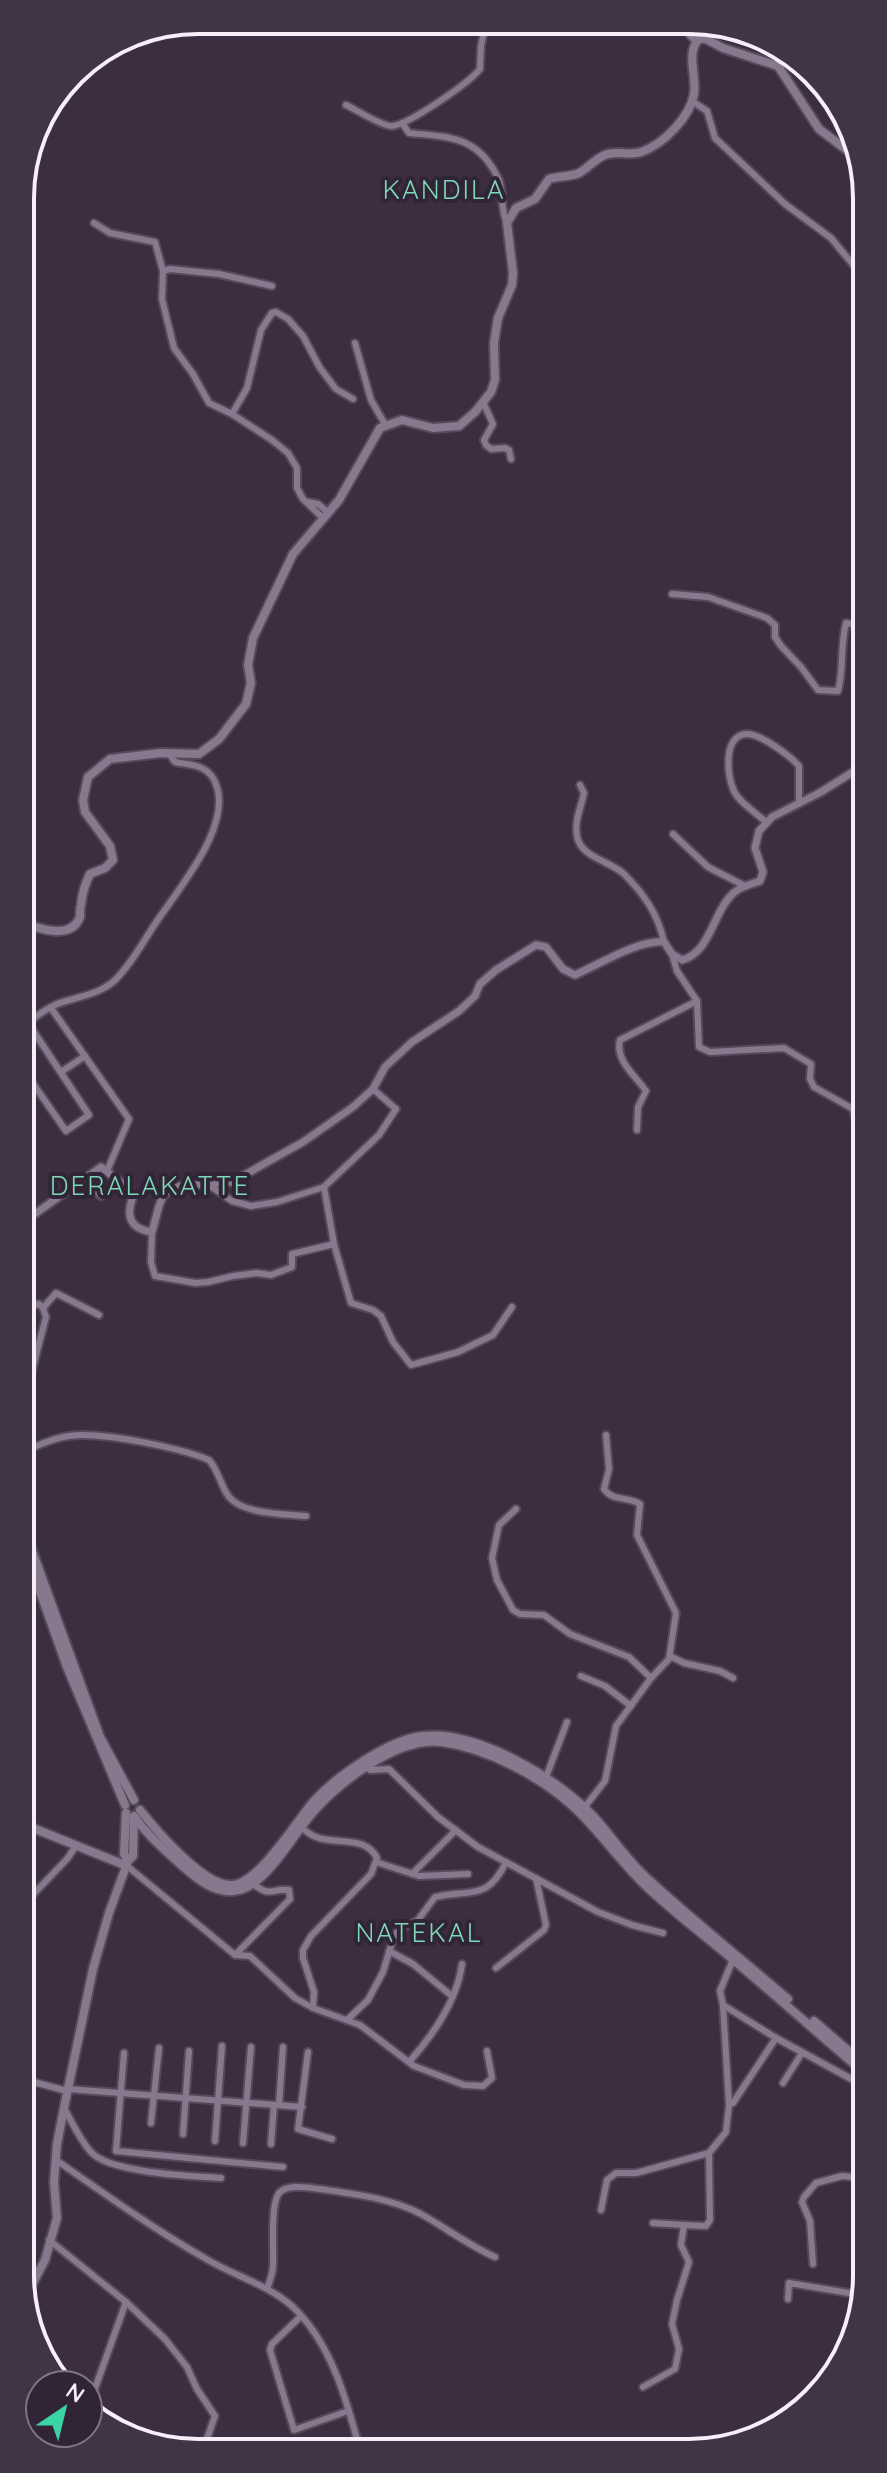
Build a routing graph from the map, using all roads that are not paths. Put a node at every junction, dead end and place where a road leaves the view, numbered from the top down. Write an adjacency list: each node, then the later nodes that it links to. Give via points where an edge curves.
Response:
1 (484, 34): 7 (street, via 480,69 470,81)
2 (689, 34): 4 (street)
3 (698, 34): 4 (street)
4 (693, 39): 5 (main road); 8 (main road, via 704,38 778,66 819,129)
5 (692, 101): 10 (main road, via 658,143 641,152 614,152 578,173 549,179); 11 (street, via 707,111 715,138 785,204 831,238)
6 (346, 105): 7 (street, via 385,125)
7 (402, 123): 10 (street, via 409,133 451,136 472,147 500,182)
8 (845, 149)
9 (94, 223): 12 (street, via 110,233 155,242)
10 (507, 223): 16 (main road, via 512,285 498,318 495,380)
11 (853, 265)
12 (163, 271): 13 (street, via 219,274); 17 (street, via 162,299 174,348 209,403)
13 (272, 286)
14 (355, 343): 18 (street, via 371,400)
15 (353, 399): 17 (street, via 336,389 303,336 276,312 261,330 247,388)
16 (483, 402): 18 (main road, via 459,426 433,428 402,420); 19 (street, via 493,424 486,445 509,450)
17 (232, 414): 20 (street, via 288,453 297,468 297,488 306,502)
18 (386, 426): 20 (main road, via 374,437)
19 (511, 459)
20 (327, 516): 23 (main road, via 293,554 253,638 246,704 219,739 199,754)
21 (672, 594): 22 (street, via 708,597 767,618 775,625 781,646 823,692 838,691 843,634 846,623)
22 (853, 625)
23 (169, 754): 30 (main road, via 110,759 88,777 85,812 110,846 113,860 90,874 75,924 46,931); 34 (street, via 175,762 201,766 213,778 219,800 210,837 122,972 103,989)
24 (853, 772): 26 (street)
25 (580, 785): 31 (street, via 581,846 623,873 655,912)
26 (799, 804): 27 (street); 27 (street, via 799,766 794,760 751,734 738,738 727,763 735,794)
27 (767, 823): 29 (street, via 755,848 763,872 760,881)
28 (673, 834): 29 (street, via 708,867)
29 (745, 886): 32 (street, via 733,893 698,951 682,960)
30 (34, 927)
31 (664, 942): 32 (street); 40 (street, via 648,943 575,975 563,969 546,947 536,945 496,970 459,1011 412,1042 385,1067)
32 (672, 954): 33 (street)
33 (697, 1001): 41 (street, via 699,1047 710,1052 784,1048 811,1064 814,1087); 42 (street, via 618,1044 646,1091 638,1107)
34 (51, 1008): 35 (street); 37 (street)
35 (34, 1020)
36 (34, 1038): 38 (street)
37 (85, 1056): 38 (street); 43 (street, via 129,1119)
38 (61, 1072): 39 (street, via 89,1115 66,1131)
39 (34, 1085)
40 (373, 1089): 45 (street, via 303,1142 232,1182); 46 (street, via 396,1109 379,1135)
41 (853, 1109)
42 (637, 1130)
43 (107, 1171): 44 (street, via 101,1167); 49 (street, via 133,1197 128,1208 133,1225)
44 (82, 1178): 47 (street); 48 (street)
45 (209, 1185): 46 (street, via 232,1201 251,1206); 49 (street, via 169,1190)
46 (324, 1187): 50 (street)
47 (101, 1196)
48 (34, 1215)
49 (152, 1232): 50 (street, via 155,1276 196,1283 271,1275 292,1267 292,1254)
50 (334, 1244): 52 (street, via 351,1303 381,1316 411,1365 493,1335)
51 (34, 1305): 53 (street)
52 (512, 1307)
53 (43, 1308): 54 (street, via 56,1293); 55 (street, via 46,1317)
54 (99, 1315)
55 (34, 1367)
56 (606, 1435): 63 (street, via 609,1469 604,1489 640,1504 637,1535 676,1613)
57 (34, 1447): 59 (street, via 71,1435 162,1446 209,1460 236,1504)
58 (516, 1509): 65 (street, via 499,1525 492,1558 513,1610 544,1615 570,1634 629,1657)
59 (306, 1516)
60 (34, 1561): 62 (main road)
61 (34, 1569): 62 (main road)
62 (44, 1593): 71 (main road)
63 (669, 1659): 65 (street); 66 (street, via 671,1655)
64 (581, 1676): 67 (street)
65 (651, 1678): 67 (street)
66 (733, 1678)
67 (631, 1706): 72 (street, via 616,1726 605,1781)
68 (567, 1722): 70 (street)
69 (365, 1765): 70 (main road, via 400,1742 436,1735 496,1752); 72 (main road, via 419,1743 456,1745 522,1771); 73 (main road); 75 (street, via 389,1769)
70 (546, 1777): 72 (main road)
71 (132, 1809): 73 (main road, via 198,1869 231,1885 256,1872); 76 (main road); 77 (main road); 81 (main road, via 124,1854)
72 (581, 1809): 90 (main road, via 645,1886)
73 (298, 1825): 79 (street, via 315,1837 363,1844 372,1849); 85 (main road)
74 (34, 1829): 78 (main road)
75 (456, 1830): 80 (street); 82 (street)
76 (148, 1833): 77 (main road); 85 (main road, via 214,1888 237,1891)
77 (133, 1840): 81 (main road)
78 (76, 1846): 81 (main road); 86 (street)
79 (376, 1862): 82 (street); 95 (street, via 303,1950)
80 (506, 1862): 84 (street); 88 (street, via 490,1887 435,1897 418,1920 394,1936)
81 (128, 1864): 89 (street); 113 (main road, via 93,1969)
82 (412, 1874): 83 (street)
83 (468, 1874)
84 (536, 1878): 87 (street, via 598,1912); 92 (street, via 544,1930)
85 (253, 1884): 89 (street, via 272,1893 289,1890 290,1899)
86 (34, 1894)
87 (663, 1933)
88 (389, 1951): 93 (street); 96 (street, via 368,2000)
89 (235, 1955): 95 (street, via 250,1956)
90 (734, 1957): 94 (street, via 720,1991); 107 (main road); 109 (main road)
91 (462, 1964): 93 (street)
92 (496, 1968)
93 (452, 1996): 108 (street, via 430,2038)
94 (723, 2005): 97 (street); 120 (street)
95 (313, 2008): 96 (street)
96 (347, 2020): 108 (street)
97 (776, 2038): 106 (street); 120 (street)
98 (222, 2046): 117 (street)
99 (251, 2047): 118 (street)
100 (283, 2047): 119 (street)
101 (159, 2048): 115 (street)
102 (189, 2051): 116 (street)
103 (487, 2051): 108 (street, via 492,2078 483,2086 464,2085)
104 (308, 2052): 121 (street)
105 (124, 2053): 114 (street)
106 (802, 2053): 110 (street); 112 (street)
107 (853, 2055)
108 (409, 2062)
109 (853, 2062)
110 (853, 2080)
111 (34, 2082): 113 (street)
112 (783, 2083)
113 (68, 2090): 114 (street); 122 (main road)
114 (120, 2093): 115 (street); 131 (street, via 115,2148 120,2153)
115 (154, 2095): 116 (street); 123 (street)
116 (186, 2098): 117 (street); 124 (street)
117 (217, 2100): 118 (street); 126 (street)
118 (247, 2103): 119 (street); 127 (street)
119 (277, 2105): 121 (street); 128 (street)
120 (729, 2105): 129 (street, via 726,2132)
121 (302, 2107): 125 (street, via 300,2131)
122 (64, 2108): 130 (main road); 133 (street, via 101,2160 153,2173)
123 (151, 2123)
124 (183, 2134)
125 (332, 2139)
126 (215, 2141)
127 (243, 2143)
128 (271, 2144)
129 (709, 2153): 134 (street, via 636,2173 616,2173 607,2180); 136 (street, via 710,2220 706,2226)
130 (56, 2160): 137 (main road, via 57,2218); 141 (street, via 155,2229)
131 (283, 2167)
132 (853, 2177): 139 (street, via 816,2183 804,2197)
133 (221, 2178)
134 (601, 2210)
135 (653, 2223): 136 (street)
136 (684, 2225): 147 (street, via 681,2245 689,2262 672,2324 679,2349 675,2369)
137 (49, 2240): 140 (main road); 144 (street)
138 (495, 2257): 141 (street, via 395,2203 304,2187 284,2189 276,2202 274,2269)
139 (813, 2264)
140 (34, 2281)
141 (267, 2289): 145 (street)
142 (852, 2293): 143 (street, via 789,2283)
143 (788, 2299)
144 (126, 2302): 146 (street); 149 (street, via 165,2339 214,2412)
145 (301, 2316): 148 (street, via 336,2371); 148 (street, via 270,2350 294,2430)
146 (102, 2369)
147 (643, 2387)
148 (348, 2411): 150 (street)
149 (207, 2439)
150 (357, 2439)

